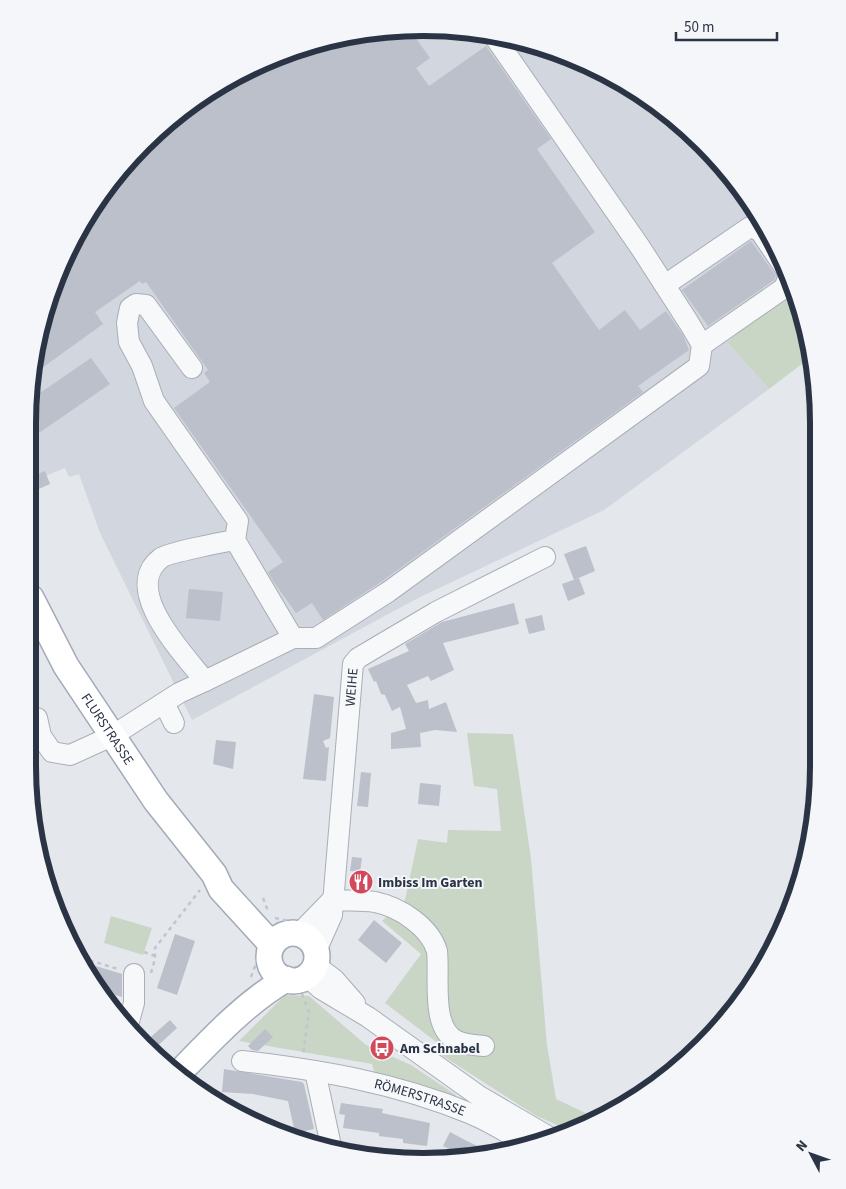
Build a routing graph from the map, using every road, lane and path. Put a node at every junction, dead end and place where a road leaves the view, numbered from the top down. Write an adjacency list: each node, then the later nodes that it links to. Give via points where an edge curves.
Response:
1 (500, 44): 3 (street)
2 (758, 230): 3 (street, via 750,227)
3 (665, 285): 5 (street)
4 (784, 287): 5 (street)
5 (702, 346): 10 (street, via 699,366 396,586 316,638)
6 (192, 368): 7 (street, via 146,305 136,304 130,308 126,323 129,342 142,366 154,401 238,521)
7 (235, 540): 10 (street); 11 (street, via 161,557 148,572 147,590 158,620)
8 (545, 557): 18 (street, WEIHE, via 436,612 358,658 352,672 336,802)
9 (36, 609): 15 (main road, FLURSTRASSE, via 66,666)
10 (293, 638): 11 (street)
11 (205, 681): 12 (street)
12 (164, 703): 14 (street); 15 (street)
13 (37, 718): 15 (street, via 41,736 52,756 84,754)
14 (174, 724)
15 (112, 736): 16 (main road, FLURSTRASSE)
16 (214, 874): 21 (path, via 176,918 155,948); 23 (main road, via 236,886 267,919)
17 (263, 898): 19 (path)
18 (332, 900): 23 (street, WEIHE, via 332,915); 26 (street, via 376,902 396,909 426,932 438,951 441,1023 457,1041)
19 (271, 914)
20 (144, 952): 21 (path)
21 (155, 956): 24 (path, via 150,974 136,970)
22 (89, 960): 24 (path)
23 (295, 960): 28 (main road); 29 (path, via 310,1012); 30 (street, via 321,989 368,1017 479,1096)
24 (134, 974): 25 (street, via 134,1004)
25 (130, 1018)
26 (484, 1046)
27 (242, 1060): 29 (street, RÖMERSTRASSE)
28 (183, 1069)
29 (308, 1069): 31 (street, RÖMERSTRASSE, via 413,1092 472,1114); 32 (street)
30 (543, 1133)
31 (520, 1140)
32 (330, 1141)

